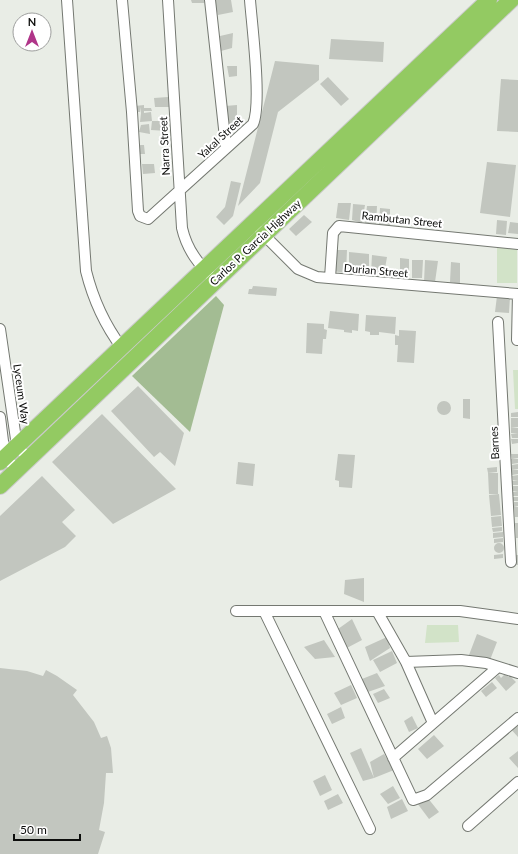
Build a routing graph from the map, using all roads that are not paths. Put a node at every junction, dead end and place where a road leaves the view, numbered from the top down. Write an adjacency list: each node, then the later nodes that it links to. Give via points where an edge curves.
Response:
1 (68, 0): 19 (street, via 86,270 99,312)
2 (122, 0): 9 (street, Yakal Street, via 140,216 148,219)
3 (168, 0): 9 (street, Narra Street)
4 (210, 0): 8 (street)
5 (250, 0): 8 (street, Yakal Street, via 256,117 253,124)
6 (489, 0): 10 (highway, Carlos P. Garcia Highway)
7 (511, 0): 10 (highway, Carlos P. Garcia Highway)
8 (226, 147): 9 (street, Yakal Street)
9 (179, 192): 12 (street, Narra Street, via 184,238 194,257)
10 (258, 229): 12 (highway, Carlos P. Garcia Highway); 13 (street, Durian Street, via 298,269 307,274)
11 (518, 244): 13 (street, Rambutan Street, via 339,226 333,233)
12 (210, 275): 19 (highway, Carlos P. Garcia Highway); 20 (highway, Carlos P. Garcia Highway)
13 (330, 278): 14 (street, Durian Street)
14 (518, 294): 18 (street)
15 (498, 322): 17 (street, Barnes)
16 (0, 329): 21 (street, Lyceum Way)
17 (500, 338): 18 (street); 28 (street, Barnes)
18 (518, 340)
19 (122, 348): 20 (highway, Carlos P. Garcia Highway)
20 (96, 383): 23 (highway, Carlos P. Garcia Highway); 24 (highway, Carlos P. Garcia Highway)
21 (5, 399): 23 (street, Lyceum Way)
22 (0, 417): 25 (street)
23 (17, 446): 24 (street); 25 (highway, Carlos P. Garcia Highway)
24 (28, 458): 26 (highway, Carlos P. Garcia Highway)
25 (3, 459): 26 (street)
26 (17, 470): 27 (highway, Carlos P. Garcia Highway)
27 (0, 486)
28 (515, 545): 29 (street, Barnes)
29 (511, 562)
30 (236, 610): 31 (street)
31 (264, 611): 32 (street); 43 (street)
32 (324, 611): 33 (street); 40 (street)
33 (378, 611): 34 (street, via 460,610); 35 (street)
34 (518, 619)
35 (406, 662): 36 (street, via 449,659); 39 (street)
36 (498, 667): 37 (street); 39 (street)
37 (518, 673)
38 (518, 718): 40 (street, via 418,800 411,799)
39 (433, 723): 40 (street)
40 (392, 758)
41 (518, 782): 42 (street)
42 (468, 826)
43 (370, 829)

